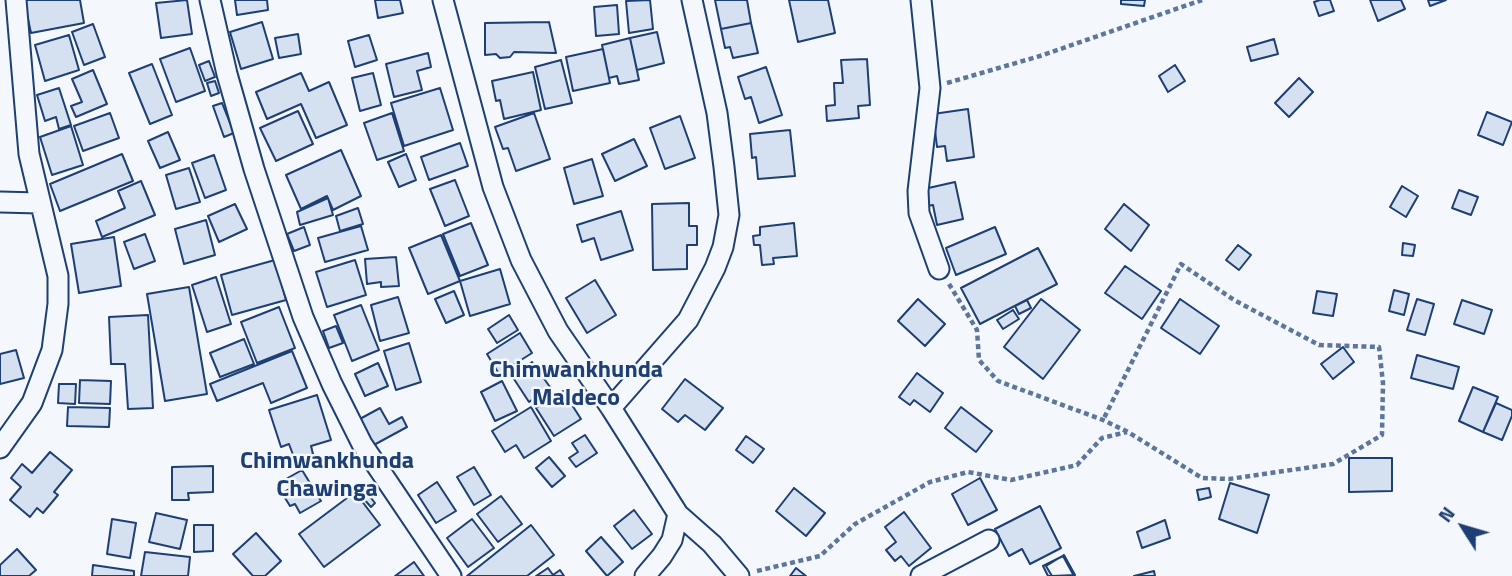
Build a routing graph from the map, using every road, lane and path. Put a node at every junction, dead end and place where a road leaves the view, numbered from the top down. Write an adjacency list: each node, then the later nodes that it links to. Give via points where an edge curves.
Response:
1 (16, 0): 9 (street, via 25,118)
2 (211, 0): 17 (street, via 254,169 303,317 362,444)
3 (443, 0): 11 (street, via 493,187 521,260 558,331)
4 (692, 0): 11 (street, via 724,167 729,215 723,247 688,320)
5 (921, 0): 7 (street)
6 (1202, 0): 7 (path)
7 (930, 88): 10 (street, via 919,213)
8 (0, 202): 9 (street)
9 (39, 203): 14 (street, via 58,276 52,350 32,403)
10 (939, 268): 12 (path, via 977,330 979,360 998,381)
11 (611, 408): 15 (street)
12 (1103, 420): 13 (path); 13 (path, via 1181,264 1234,300 1319,345 1379,347 1382,435 1333,464 1229,479 1202,478)
13 (1128, 432): 19 (path, via 1102,438 1077,465 1011,480 968,472 930,482 855,524 820,556)
14 (0, 448)
15 (678, 514): 18 (street, via 672,540); 19 (street)
16 (989, 540): 20 (street)
17 (451, 576)
18 (645, 576)
19 (739, 576)
20 (921, 576)

